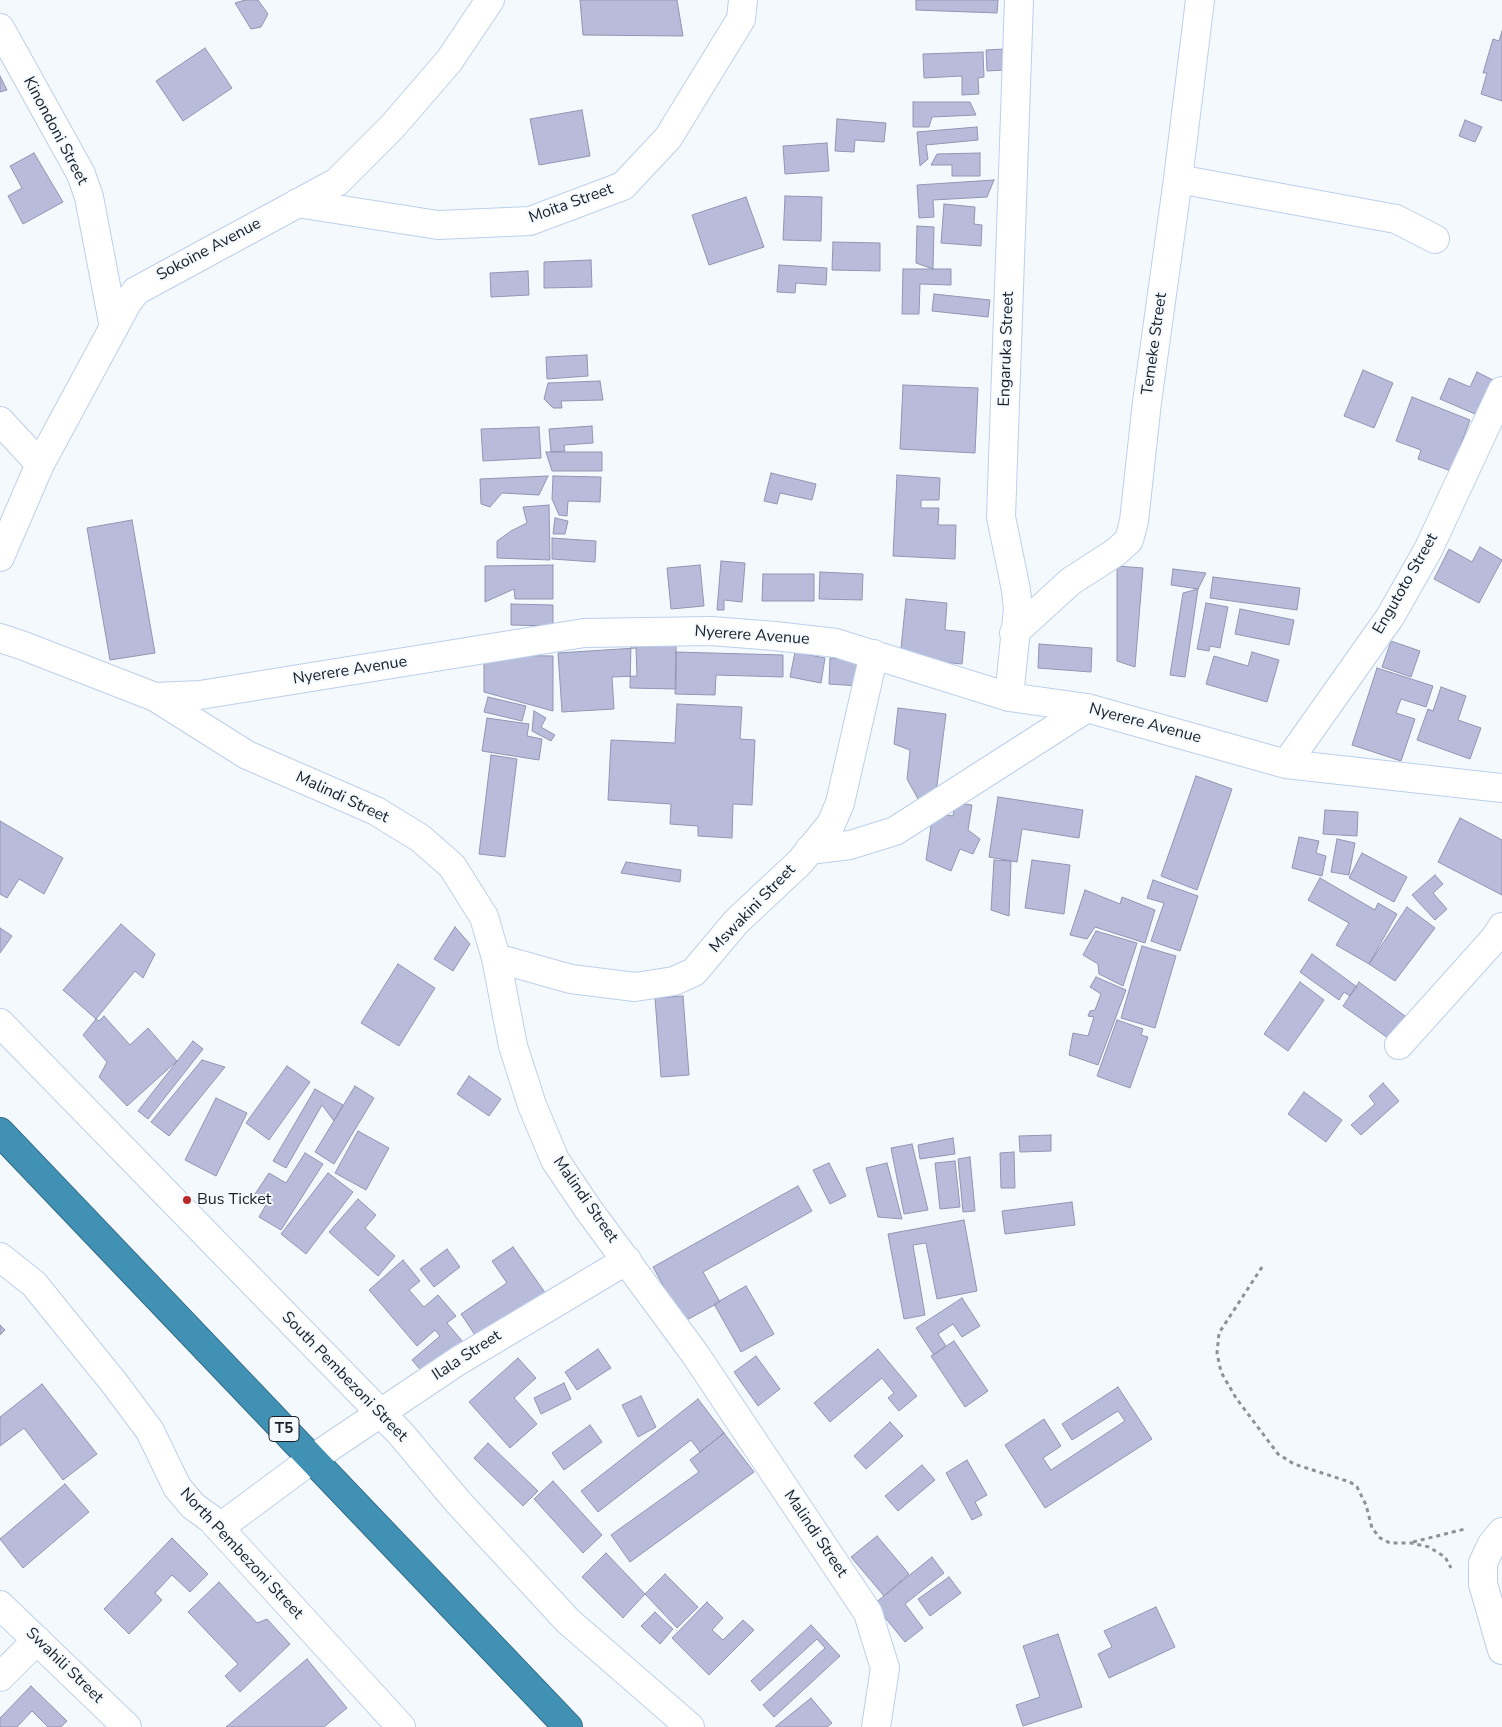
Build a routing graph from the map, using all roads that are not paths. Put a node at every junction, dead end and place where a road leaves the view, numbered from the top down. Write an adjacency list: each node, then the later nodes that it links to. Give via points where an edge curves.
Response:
1 (490, 0): 7 (street, Sokoine Avenue, via 449,61 392,127 338,182)
2 (743, 0): 7 (street, Moita Street, via 741,19 668,138 623,186 530,221 438,225)
3 (1019, 0): 14 (street, Engaruka Street, via 1001,517 1016,590 1018,610)
4 (1200, 0): 6 (street, Temeke Street)
5 (0, 28): 9 (street, Kinondoni Street, via 81,174 89,197)
6 (1178, 179): 8 (street, via 1396,220); 14 (street, Temeke Street, via 1129,540 1071,581)
7 (297, 204): 9 (street, Sokoine Avenue, via 136,291)
8 (1435, 239)
9 (114, 328): 12 (street, Sokoine Avenue)
10 (1502, 391): 20 (street, Engutoto Street, via 1428,550 1390,617)
11 (0, 421): 12 (street)
12 (40, 464): 13 (street, Sokoine Avenue)
13 (0, 557)
14 (1014, 633): 17 (street, Engaruka Street)
15 (0, 638): 18 (street, Nyerere Avenue)
16 (874, 654): 17 (street, Nyerere Avenue); 18 (street, Nyerere Avenue, via 836,643 775,636 711,632 584,633 200,695); 22 (street, Mswakini Street, via 840,803 830,824)
17 (1009, 697): 19 (street, Nyerere Avenue)
18 (155, 698): 24 (street, Malindi Street, via 247,755 376,811 420,838 457,873 484,917)
19 (1087, 708): 20 (street, Nyerere Avenue); 22 (street, via 895,831 850,845)
20 (1286, 764): 21 (street, Nyerere Avenue)
21 (1502, 788)
22 (809, 850): 24 (street, Mswakini Street, via 736,922 694,972 674,981 635,987 602,984 526,968)
23 (1502, 927): 26 (street)
24 (496, 958): 29 (street, Malindi Street, via 513,1046 532,1105 555,1160)
25 (0, 1023): 30 (street, South Pembezoni Street)
26 (1399, 1046)
27 (0, 1132): 31 (highway, T5)
28 (0, 1257): 32 (street, North Pembezoni Street, via 34,1284 150,1431 177,1487)
29 (627, 1260): 30 (street, Ilala Street, via 506,1331); 42 (street, Malindi Street, via 695,1354 868,1612 885,1668)
30 (380, 1414): 31 (street, Ilala Street); 41 (street, South Pembezoni Street, via 568,1621)
31 (312, 1459): 32 (street, Ilala Street); 40 (highway, T5)
32 (219, 1528): 39 (street, North Pembezoni Street)
33 (1502, 1532): 36 (street, via 1483,1563 1483,1577)
34 (0, 1605): 35 (street, Swahili Street)
35 (38, 1640): 37 (street); 38 (street, Swahili Street)
36 (1502, 1650)
37 (0, 1677)
38 (127, 1727)
39 (401, 1727)
40 (568, 1727)
41 (690, 1727)
42 (876, 1727)

